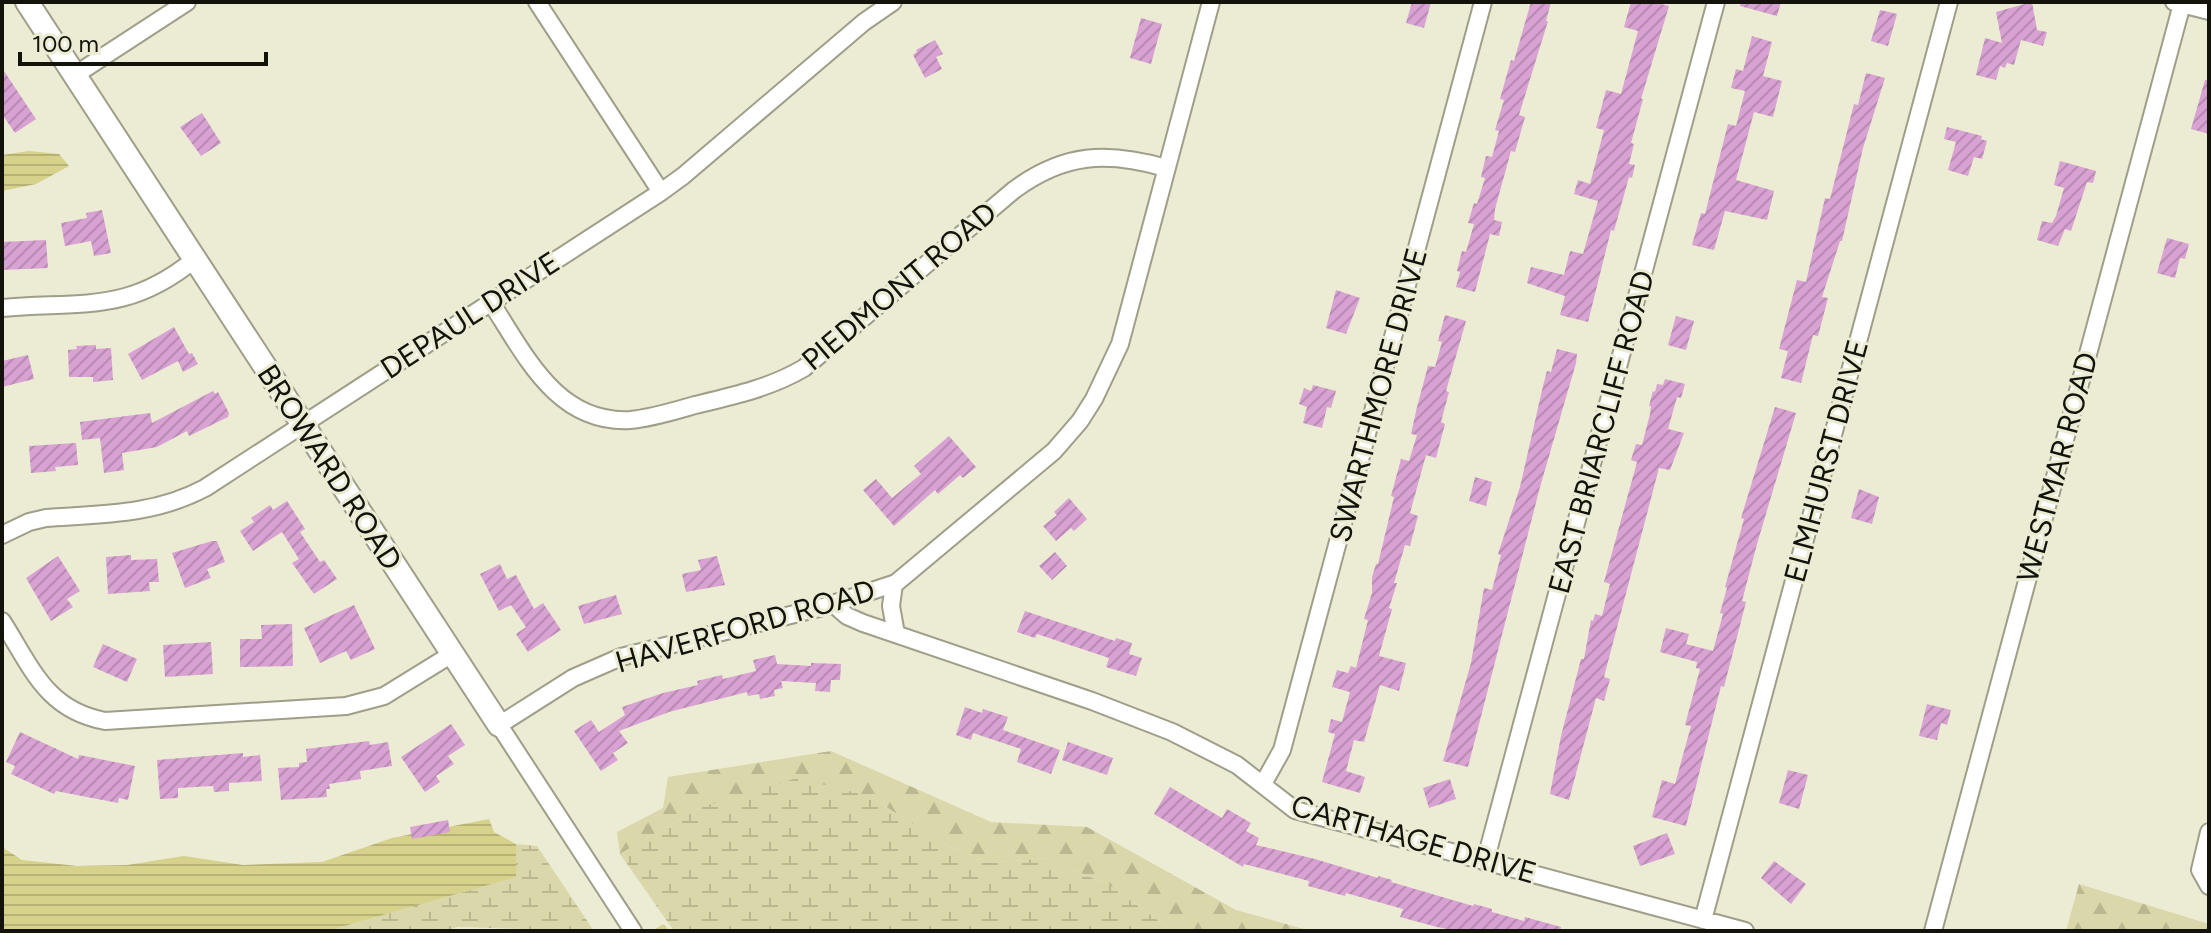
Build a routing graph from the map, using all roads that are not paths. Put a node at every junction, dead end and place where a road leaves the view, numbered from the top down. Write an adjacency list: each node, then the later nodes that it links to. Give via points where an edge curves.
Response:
1 (27, 2): 11 (main road, BROWARD ROAD)
2 (187, 2): 11 (street)
3 (538, 2): 13 (street)
4 (893, 2): 13 (street, DEPAUL DRIVE)
5 (1211, 2): 12 (street, HAVERFORD ROAD)
6 (1483, 2): 25 (street, SWARTHMORE DRIVE, via 1282,750)
7 (1716, 2): 27 (street, EAST BRIARCLIFF ROAD)
8 (1949, 2): 29 (street, ELMHURST DRIVE)
9 (2178, 3): 10 (street); 32 (street, WESTMAR ROAD)
10 (2209, 11)
11 (75, 75): 14 (main road, BROWARD ROAD)
12 (1166, 168): 15 (street, PIEDMONT ROAD, via 1099,156 1036,174 804,368 760,389 642,418 598,418 567,404 542,380); 19 (street, HAVERFORD ROAD, via 1120,344 1080,421 1032,471)
13 (661, 192): 15 (street, DEPAUL DRIVE)
14 (195, 259): 16 (street, via 132,297); 17 (main road, BROWARD ROAD)
15 (490, 301): 17 (street, DEPAUL DRIVE)
16 (2, 308)
17 (302, 423): 18 (street, DEPAUL DRIVE, via 182,501 136,511 46,518); 23 (main road, BROWARD ROAD)
18 (2, 535)
19 (894, 584): 20 (street, HAVERFORD ROAD); 22 (street)
20 (833, 604): 22 (street, CARTHAGE DRIVE, via 847,616); 24 (street, HAVERFORD ROAD, via 621,657 573,678)
21 (2, 621): 23 (street, via 59,704 105,721 346,706 384,696)
22 (896, 634): 25 (street, CARTHAGE DRIVE, via 1172,732)
23 (452, 654): 24 (main road, BROWARD ROAD)
24 (499, 725): 30 (street, BROWARD ROAD)
25 (1263, 784): 27 (street, CARTHAGE DRIVE, via 1295,810)
26 (2209, 832): 28 (street, via 2201,863)
27 (1485, 862): 29 (street, CARTHAGE DRIVE)
28 (2206, 882)
29 (1703, 920): 31 (street, CARTHAGE DRIVE)
30 (633, 931)
31 (1745, 931)
32 (1933, 931)

